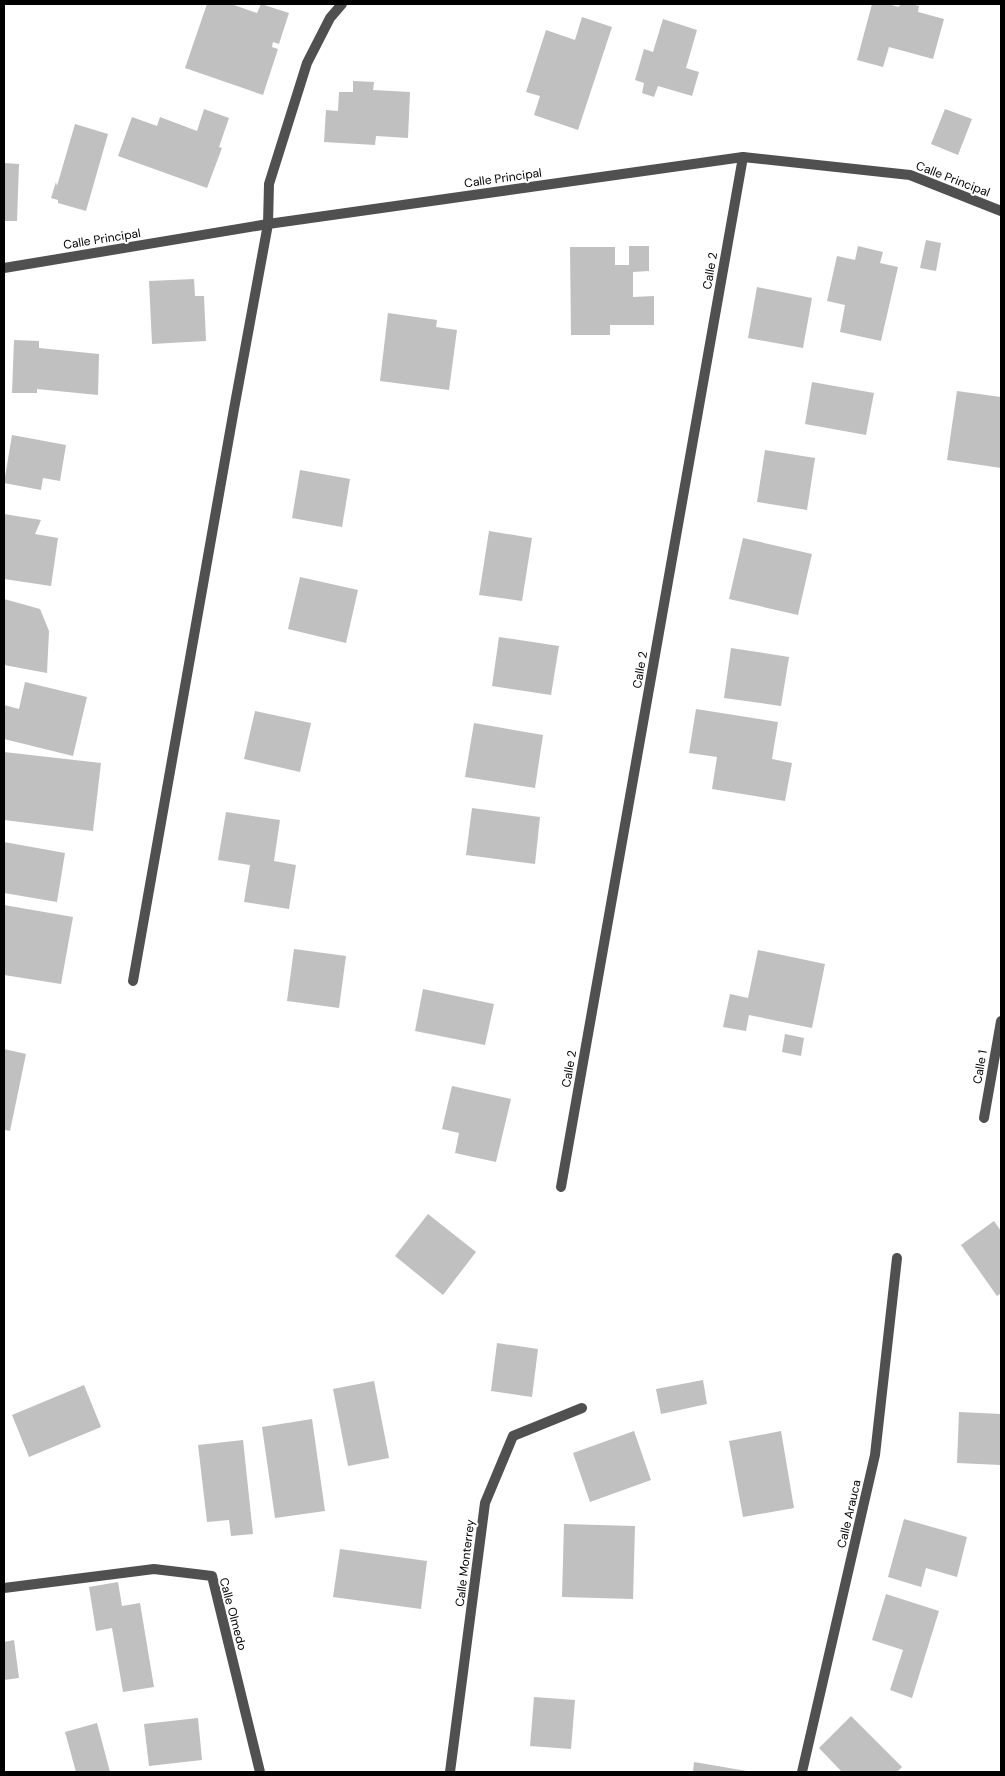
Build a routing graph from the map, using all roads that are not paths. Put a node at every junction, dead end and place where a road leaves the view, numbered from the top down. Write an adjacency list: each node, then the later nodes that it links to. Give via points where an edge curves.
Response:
1 (342, 4): 4 (street, via 330,18 307,62 269,184)
2 (743, 157): 3 (street, Calle Principal, via 910,176); 4 (street, Calle Principal); 9 (street, Calle 2)
3 (1001, 211)
4 (268, 224): 5 (street, Calle Principal); 6 (street)
5 (4, 268)
6 (133, 981)
7 (1001, 1021): 8 (street, Calle 1)
8 (984, 1118)
9 (561, 1187)
10 (897, 1258): 15 (street, Calle Arauca, via 875,1455)
11 (582, 1408): 14 (street, Calle Monterrey, via 513,1436 485,1503)
12 (4, 1588): 13 (street, Calle Olmedo, via 154,1569 212,1576)
13 (260, 1772)
14 (450, 1772)
15 (802, 1772)

